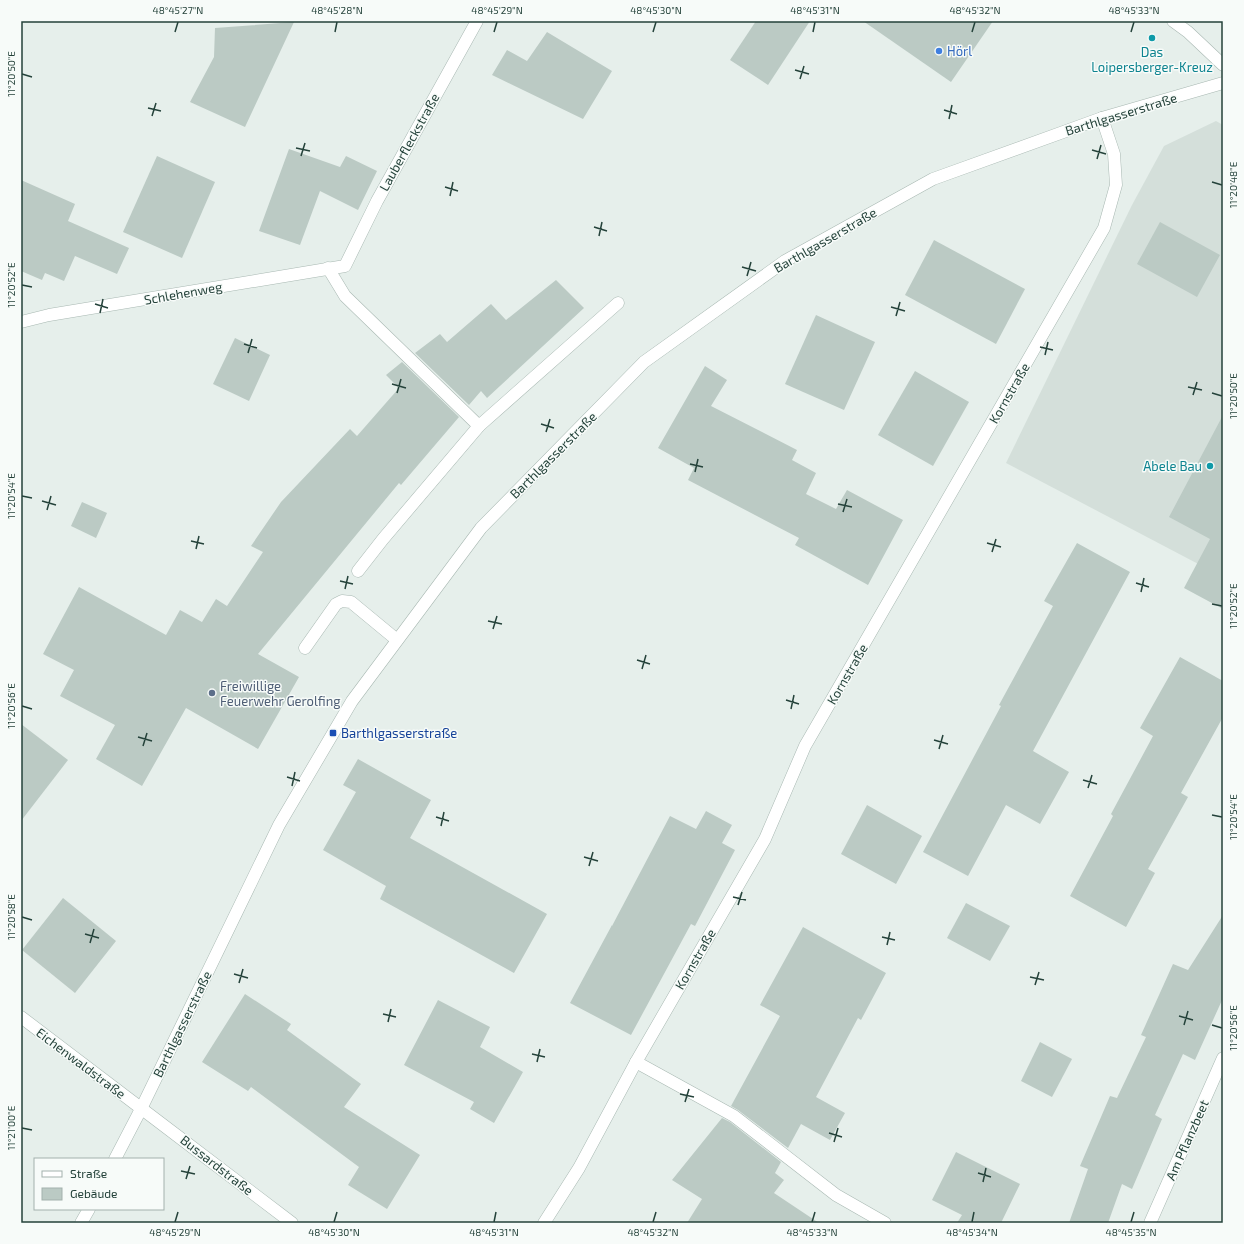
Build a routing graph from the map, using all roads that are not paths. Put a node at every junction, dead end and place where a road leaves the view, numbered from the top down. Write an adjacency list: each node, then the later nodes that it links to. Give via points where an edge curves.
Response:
1 (476, 21): 6 (street, Lauberfleckstraße, via 376,201)
2 (1174, 21): 3 (street)
3 (1223, 65)
4 (1223, 83): 5 (street, Barthlgasserstraße)
5 (1102, 118): 12 (street, Barthlgasserstraße, via 933,179 785,261 644,362 481,528); 16 (street, Kornstraße, via 1114,154 1116,185 1104,228 806,746 765,839)
6 (345, 266): 7 (street, Schlehenweg)
7 (328, 268): 9 (street, Schlehenweg, via 49,315); 10 (street, via 345,296)
8 (618, 303): 10 (street)
9 (21, 322)
10 (479, 426): 11 (street)
11 (358, 571)
12 (397, 640): 13 (street, via 350,602 342,600 336,604); 17 (street, Barthlgasserstraße, via 352,701 279,825)
13 (305, 648)
14 (21, 1017): 17 (street, Eichenwaldstraße)
15 (1223, 1058): 24 (street, Am Pflanzbeet)
16 (636, 1062): 22 (street, Kornstraße, via 579,1168); 23 (street, via 734,1116 836,1195)
17 (141, 1109): 18 (street, Barthlgasserstraße); 21 (street, Bussardstraße)
18 (116, 1158)
19 (88, 1210): 20 (street)
20 (81, 1223)
21 (292, 1223)
22 (544, 1223)
23 (885, 1223)
24 (1150, 1223)

